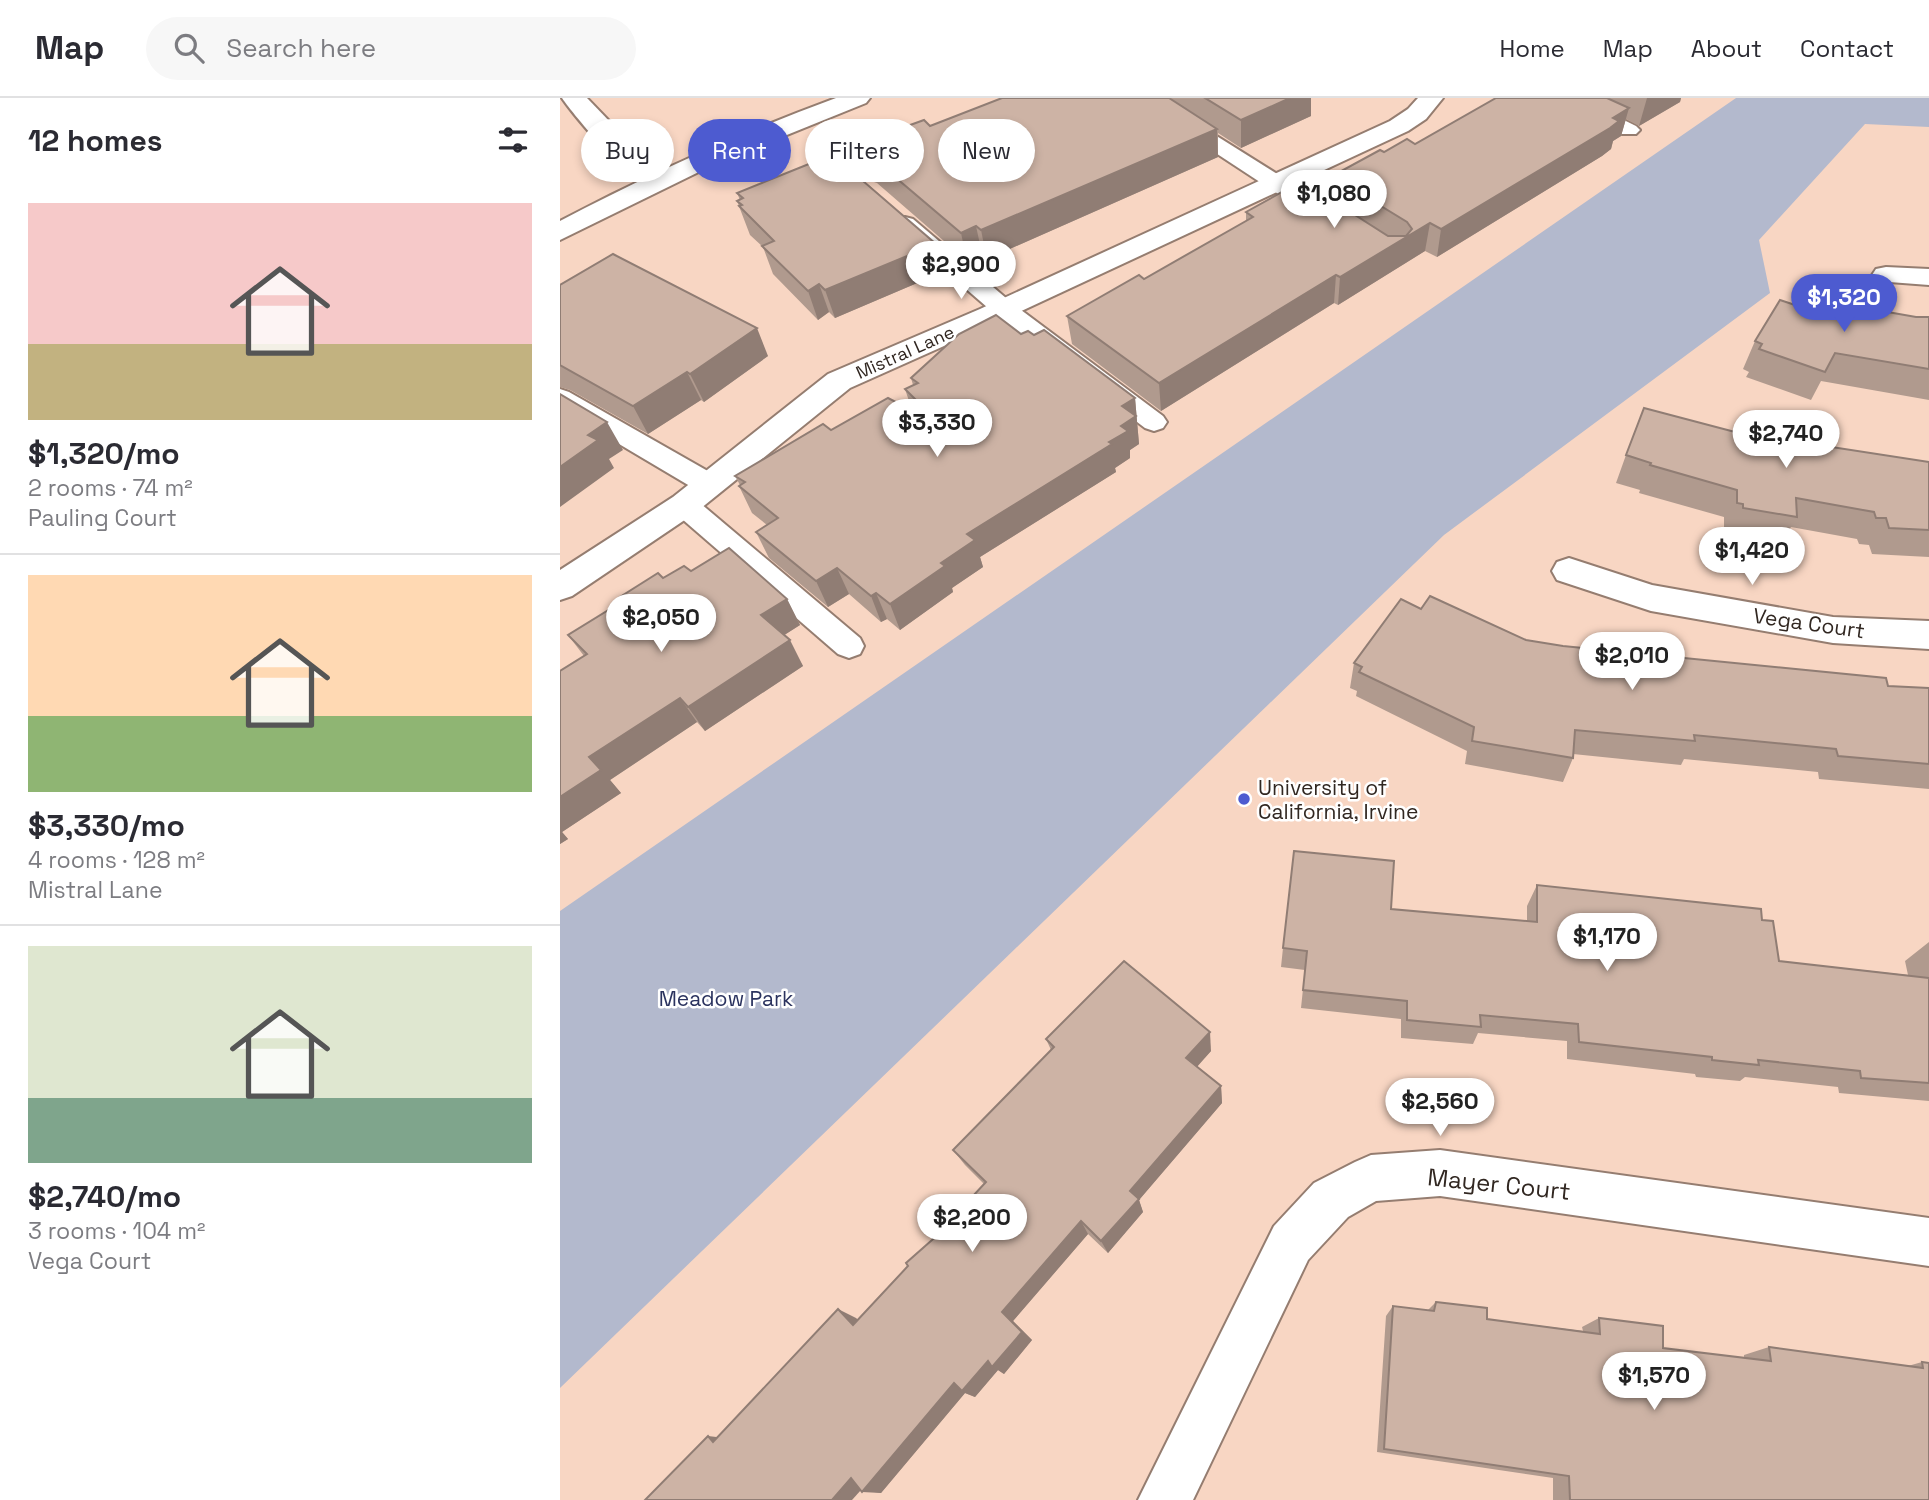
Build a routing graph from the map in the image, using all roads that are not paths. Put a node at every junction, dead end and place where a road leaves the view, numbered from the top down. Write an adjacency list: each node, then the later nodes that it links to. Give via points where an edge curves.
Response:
1 (574, 98): 6 (street)
2 (858, 98): 8 (street)
3 (1142, 98): 10 (lane)
4 (1431, 98): 10 (street, Mistral Lane, via 1399,126)
5 (1563, 98): 7 (lane)
6 (593, 119)
7 (1629, 130)
8 (674, 172)
9 (652, 182): 13 (street)
10 (1275, 183): 12 (lane); 16 (street, Mistral Lane)
11 (886, 206): 16 (lane)
12 (1327, 215)
13 (560, 232)
14 (1886, 275): 15 (street)
15 (1929, 277)
16 (1004, 309): 18 (lane); 19 (street, Mistral Lane, via 839,381)
17 (560, 398): 19 (lane)
18 (1154, 422)
19 (709, 485): 20 (street, Mistral Lane)
20 (684, 505): 22 (street, Mistral Lane); 24 (lane)
21 (1569, 571): 23 (street, Vega Court, via 1651,598 1833,630)
22 (560, 587)
23 (1929, 635)
24 (849, 646)
25 (1929, 1242): 26 (street, Mayer Court, via 1440,1172 1371,1178 1331,1200 1291,1243)
26 (1165, 1500)

